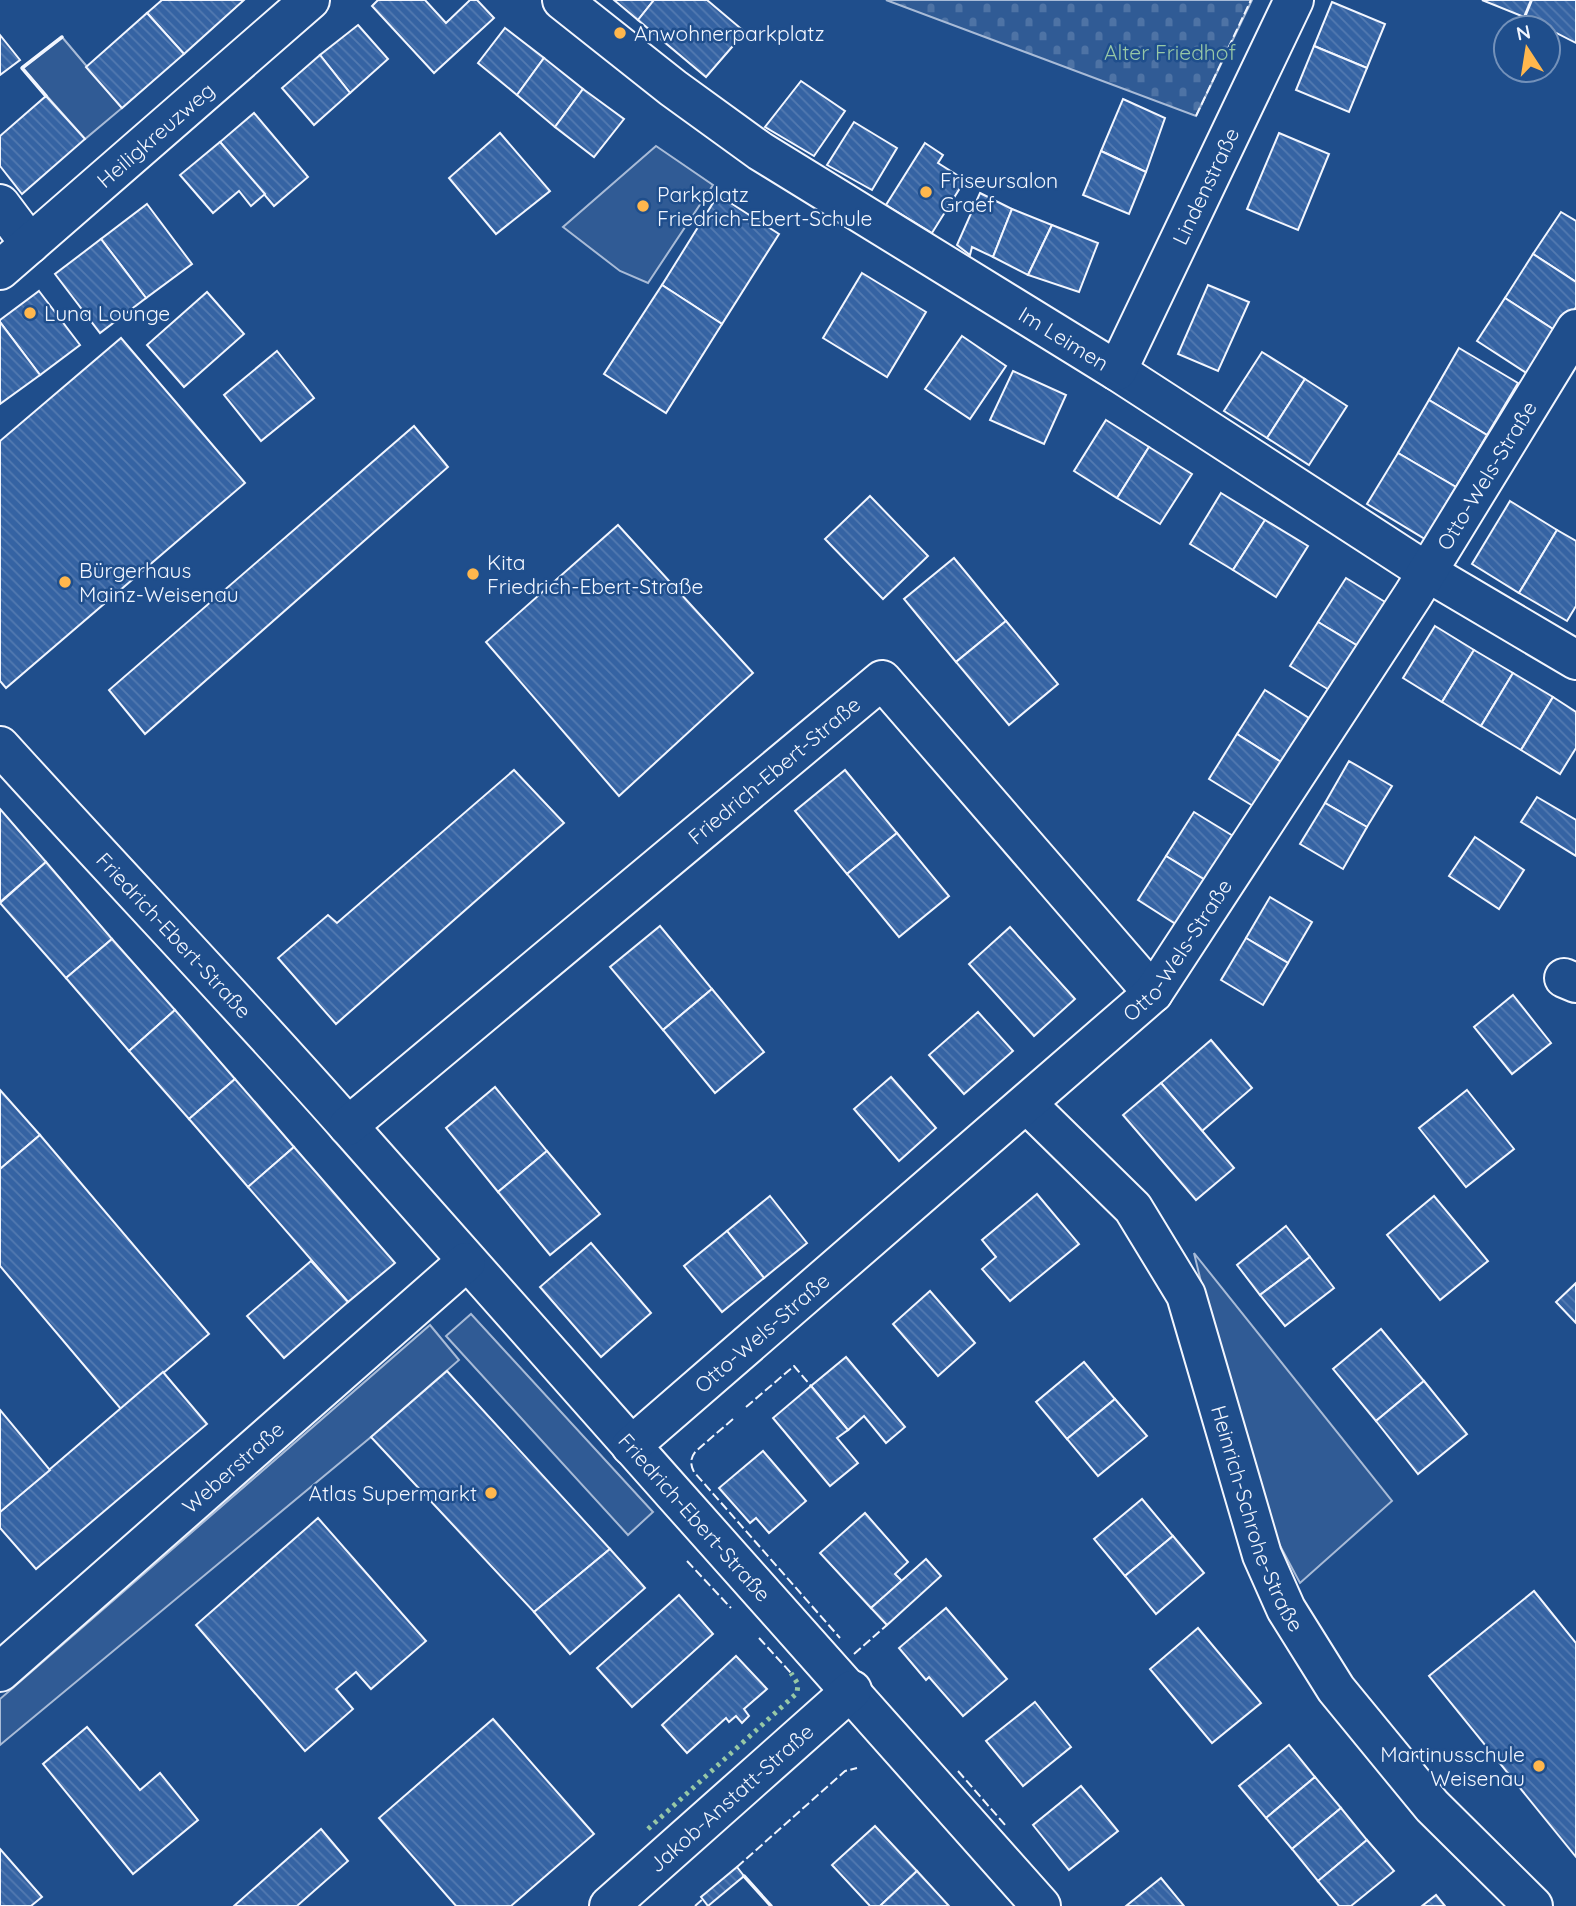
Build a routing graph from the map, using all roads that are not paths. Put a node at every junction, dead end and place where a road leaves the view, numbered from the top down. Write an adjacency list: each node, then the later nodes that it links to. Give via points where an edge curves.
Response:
1 (310, 0): 5 (street, Heiligkreuzweg)
2 (562, 0): 8 (street, Im Leimen, via 760,151)
3 (1294, 0): 8 (street, Lindenstraße)
4 (0, 204): 5 (street)
5 (30, 244): 6 (street, Heiligkreuzweg)
6 (0, 270)
7 (1576, 329): 9 (street, Otto-Wels-Straße)
8 (1117, 371): 9 (street, Im Leimen)
9 (1427, 572): 10 (street, Im Leimen); 12 (street, Otto-Wels-Straße)
10 (1576, 660)
11 (0, 746): 14 (street, Friedrich-Ebert-Straße)
12 (1153, 993): 13 (street, Otto-Wels-Straße); 14 (street, Friedrich-Ebert-Straße, via 882,680)
13 (1027, 1104): 16 (street, Otto-Wels-Straße); 21 (street, Heinrich-Schrohe-Straße, via 1133,1208 1186,1295 1262,1556 1286,1609 1336,1689 1432,1806)
14 (348, 1126): 15 (street, Friedrich-Ebert-Straße)
15 (466, 1262): 16 (street, Friedrich-Ebert-Straße); 17 (street, Weberstraße)
16 (631, 1446): 18 (street, Friedrich-Ebert-Straße)
17 (0, 1672)
18 (852, 1690): 19 (street, Jakob-Anstatt-Straße); 20 (street, Friedrich-Ebert-Straße)
19 (610, 1906)
20 (1041, 1906)
21 (1533, 1906)

